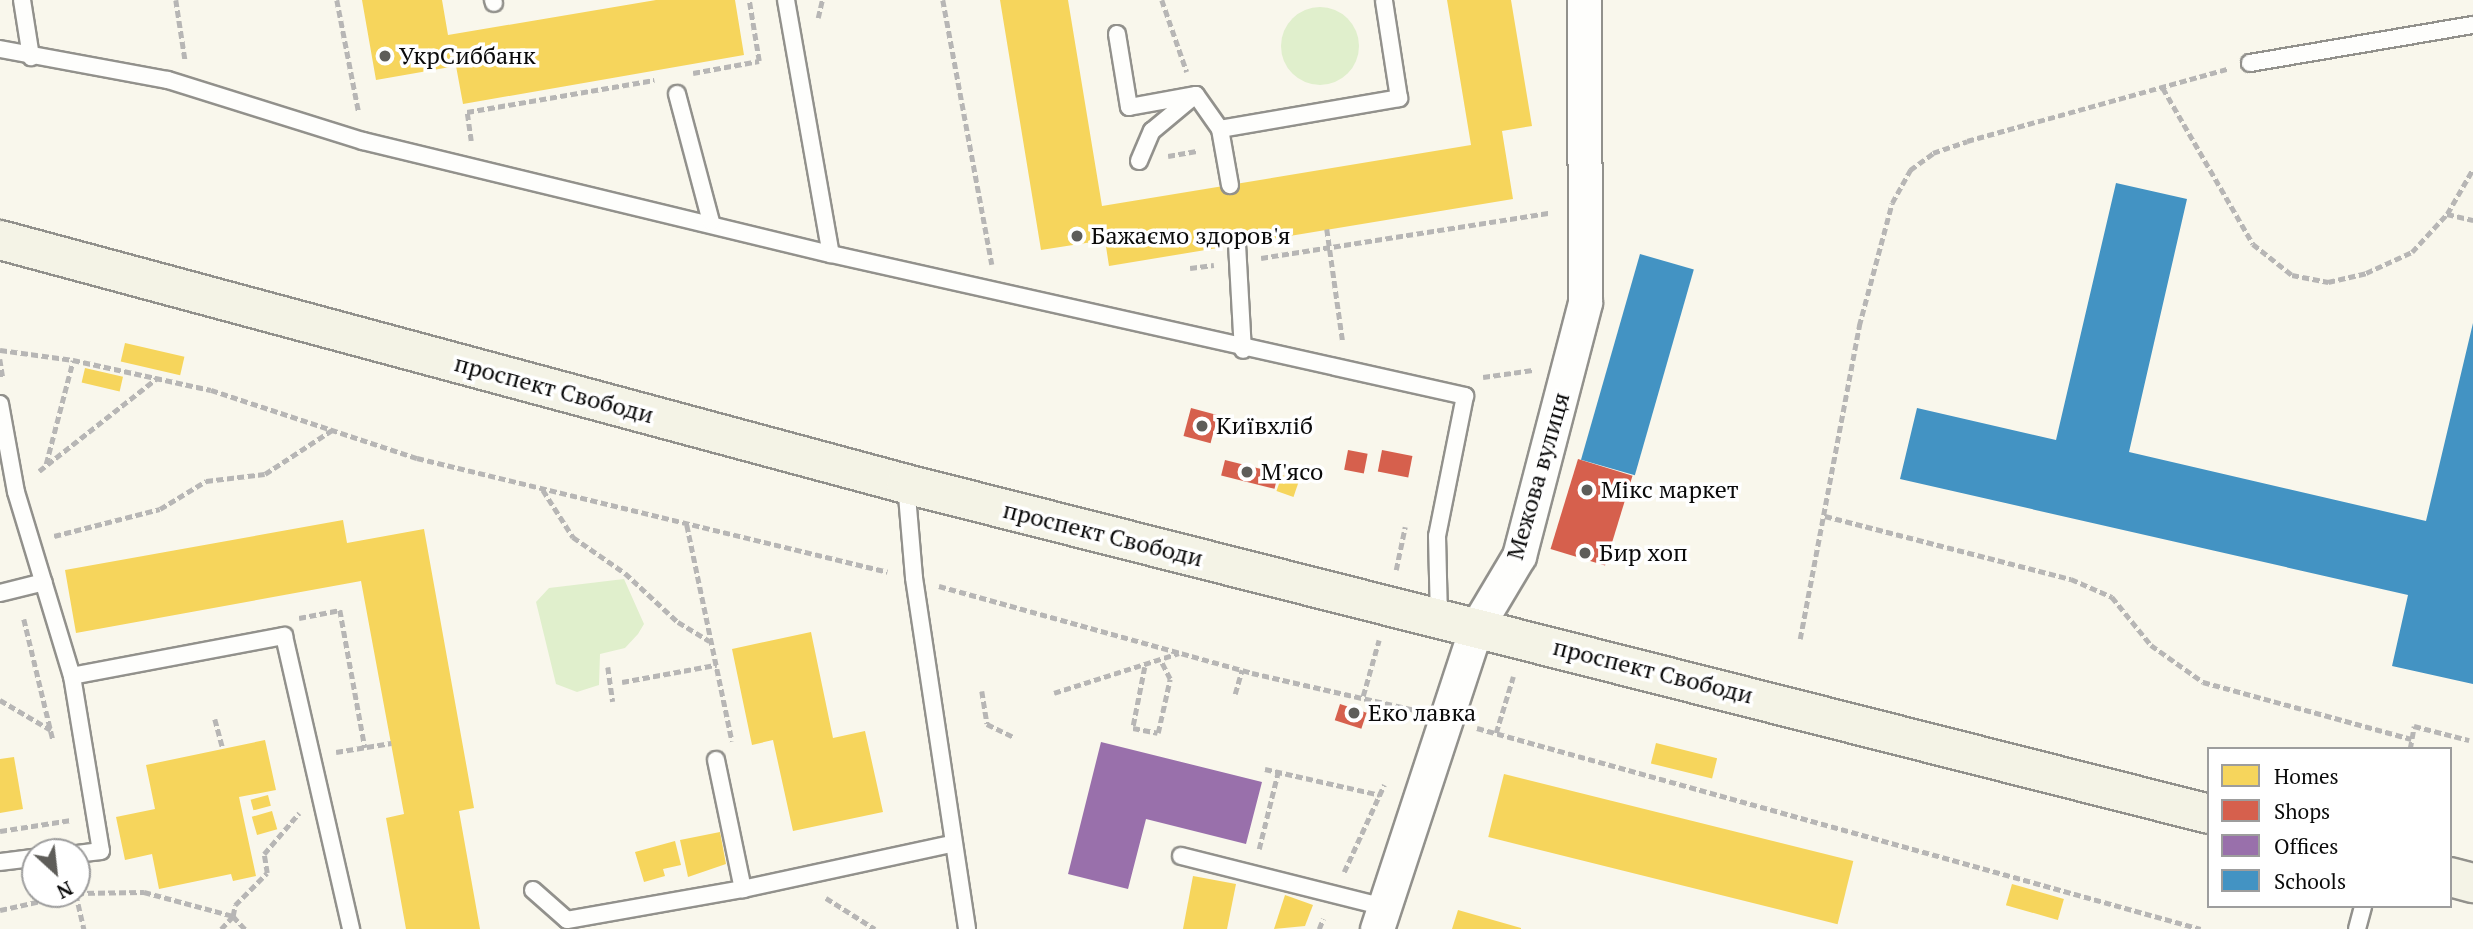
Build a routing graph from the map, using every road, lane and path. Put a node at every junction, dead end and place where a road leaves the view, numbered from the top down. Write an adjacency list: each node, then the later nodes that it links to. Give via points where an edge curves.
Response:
1 (22, 0): 13 (lane)
2 (176, 0): 16 (path)
3 (337, 0): 21 (path)
4 (749, 0): 15 (path, via 758,61)
5 (786, 0): 33 (lane)
6 (943, 0): 36 (path)
7 (1162, 0): 19 (path)
8 (1584, 0): 26 (street, Межова вулиця)
9 (1384, 1): 20 (lane, via 1399,98)
10 (2473, 25): 14 (lane)
11 (1117, 34): 19 (lane, via 1129,107)
12 (0, 49): 13 (lane)
13 (31, 57): 16 (lane)
14 (2250, 63): 17 (path)
15 (672, 77): 18 (path); 22 (path, via 467,112)
16 (190, 87): 21 (lane)
17 (2163, 88): 27 (path, via 2253,244 2292,275 2328,282 2366,273 2412,252); 48 (path, via 1966,141 1933,153 1910,170 1892,203 1859,326)
18 (677, 94): 29 (lane)
19 (1196, 95): 20 (lane); 23 (lane, via 1152,131)
20 (1220, 129): 25 (lane)
21 (363, 141): 29 (lane)
22 (472, 148)
23 (1139, 161)
24 (2473, 169): 27 (path)
25 (1230, 185)
26 (1586, 208): 34 (path); 41 (street, Межова вулиця, via 1585,302)
27 (2447, 214): 28 (path)
28 (2473, 219)
29 (711, 222): 33 (lane)
30 (1327, 229): 39 (path)
31 (0, 240): 46 (street, проспект Свободи)
32 (1237, 244): 34 (lane)
33 (831, 254): 38 (lane)
34 (1239, 261): 35 (path); 38 (lane)
35 (1190, 268)
36 (993, 272)
37 (0, 350): 40 (path)
38 (1243, 350): 55 (lane, via 1465,396 1437,536)
39 (1345, 354)
40 (73, 360): 43 (path); 43 (path, via 46,465)
41 (1568, 365): 42 (path); 56 (street, Межова вулиця, via 1519,556)
42 (1483, 377)
43 (156, 378): 45 (path, via 211,390)
44 (0, 404): 50 (lane)
45 (332, 430): 47 (path, via 417,458); 50 (path, via 265,474 206,481 160,509)
46 (906, 484): 51 (lane); 55 (street, проспект Свободи)
47 (542, 489): 49 (path); 59 (path, via 573,537 625,573 678,622)
48 (1825, 516): 58 (path); 81 (path, via 2071,579 2122,604 2151,645 2203,682)
49 (687, 525): 51 (path); 59 (path)
50 (31, 545): 52 (lane)
51 (914, 578): 60 (path); 99 (lane)
52 (44, 582): 53 (lane); 66 (lane)
53 (17, 589): 54 (lane); 79 (path)
54 (0, 593)
55 (1438, 619): 56 (street, проспект Свободи)
56 (1476, 628): 97 (street, проспект Свободи); 117 (street, Межова вулиця)
57 (284, 636): 66 (lane); 86 (path, via 282,621 340,610); 95 (lane)
58 (1800, 639)
59 (711, 642): 62 (path)
60 (1180, 653): 61 (path); 65 (path)
61 (1161, 661): 64 (path); 64 (path, via 1170,680 1158,733 1133,728)
62 (716, 665): 67 (path); 68 (path)
63 (608, 667): 73 (path)
64 (1145, 667): 70 (path)
65 (1242, 670): 71 (path); 74 (path)
66 (72, 676): 88 (lane)
67 (622, 682)
68 (720, 684)
69 (982, 691): 80 (path, via 988,724)
70 (1054, 693)
71 (1235, 694)
72 (0, 700): 79 (path)
73 (613, 702)
74 (1392, 702)
75 (1416, 710): 77 (path)
76 (215, 719): 87 (path)
77 (1411, 722)
78 (1472, 727): 125 (path)
79 (51, 729): 83 (path); 88 (path)
80 (1014, 737)
81 (2411, 739): 82 (path, via 2414,726); 85 (path)
82 (2469, 740)
83 (54, 742)
84 (391, 743): 86 (path)
85 (2410, 747)
86 (365, 748): 89 (path)
87 (223, 749)
88 (85, 751): 100 (lane, via 101,851)
89 (323, 755)
90 (716, 760): 107 (lane)
91 (1265, 769): 93 (path)
92 (1390, 771): 94 (path)
93 (1278, 772): 94 (path); 101 (path)
94 (1380, 795): 111 (path)
95 (320, 796): 116 (path, via 264,854 267,873 235,905); 121 (lane)
96 (68, 807): 98 (path, via 71,820)
97 (2207, 813)
98 (0, 831)
99 (951, 844): 107 (lane); 123 (lane)
100 (91, 852)
101 (1257, 855)
102 (1181, 856): 111 (lane)
103 (21, 860): 104 (lane)
104 (0, 862)
105 (2452, 878): 106 (street)
106 (2473, 883)
107 (743, 889): 108 (lane, via 567,920)
108 (533, 890)
109 (91, 894): 116 (path, via 144,892)
110 (819, 894): 122 (path)
111 (1334, 894): 117 (lane); 124 (path)
112 (21, 905): 115 (path)
113 (79, 908): 118 (path)
114 (2362, 908): 126 (lane)
115 (0, 909)
116 (233, 916): 119 (path); 120 (path)
117 (1381, 918)
118 (84, 929)
119 (221, 929)
120 (245, 929)
121 (351, 929)
122 (876, 929)
123 (967, 929)
124 (1319, 929)
125 (2201, 929)
126 (2357, 929)

